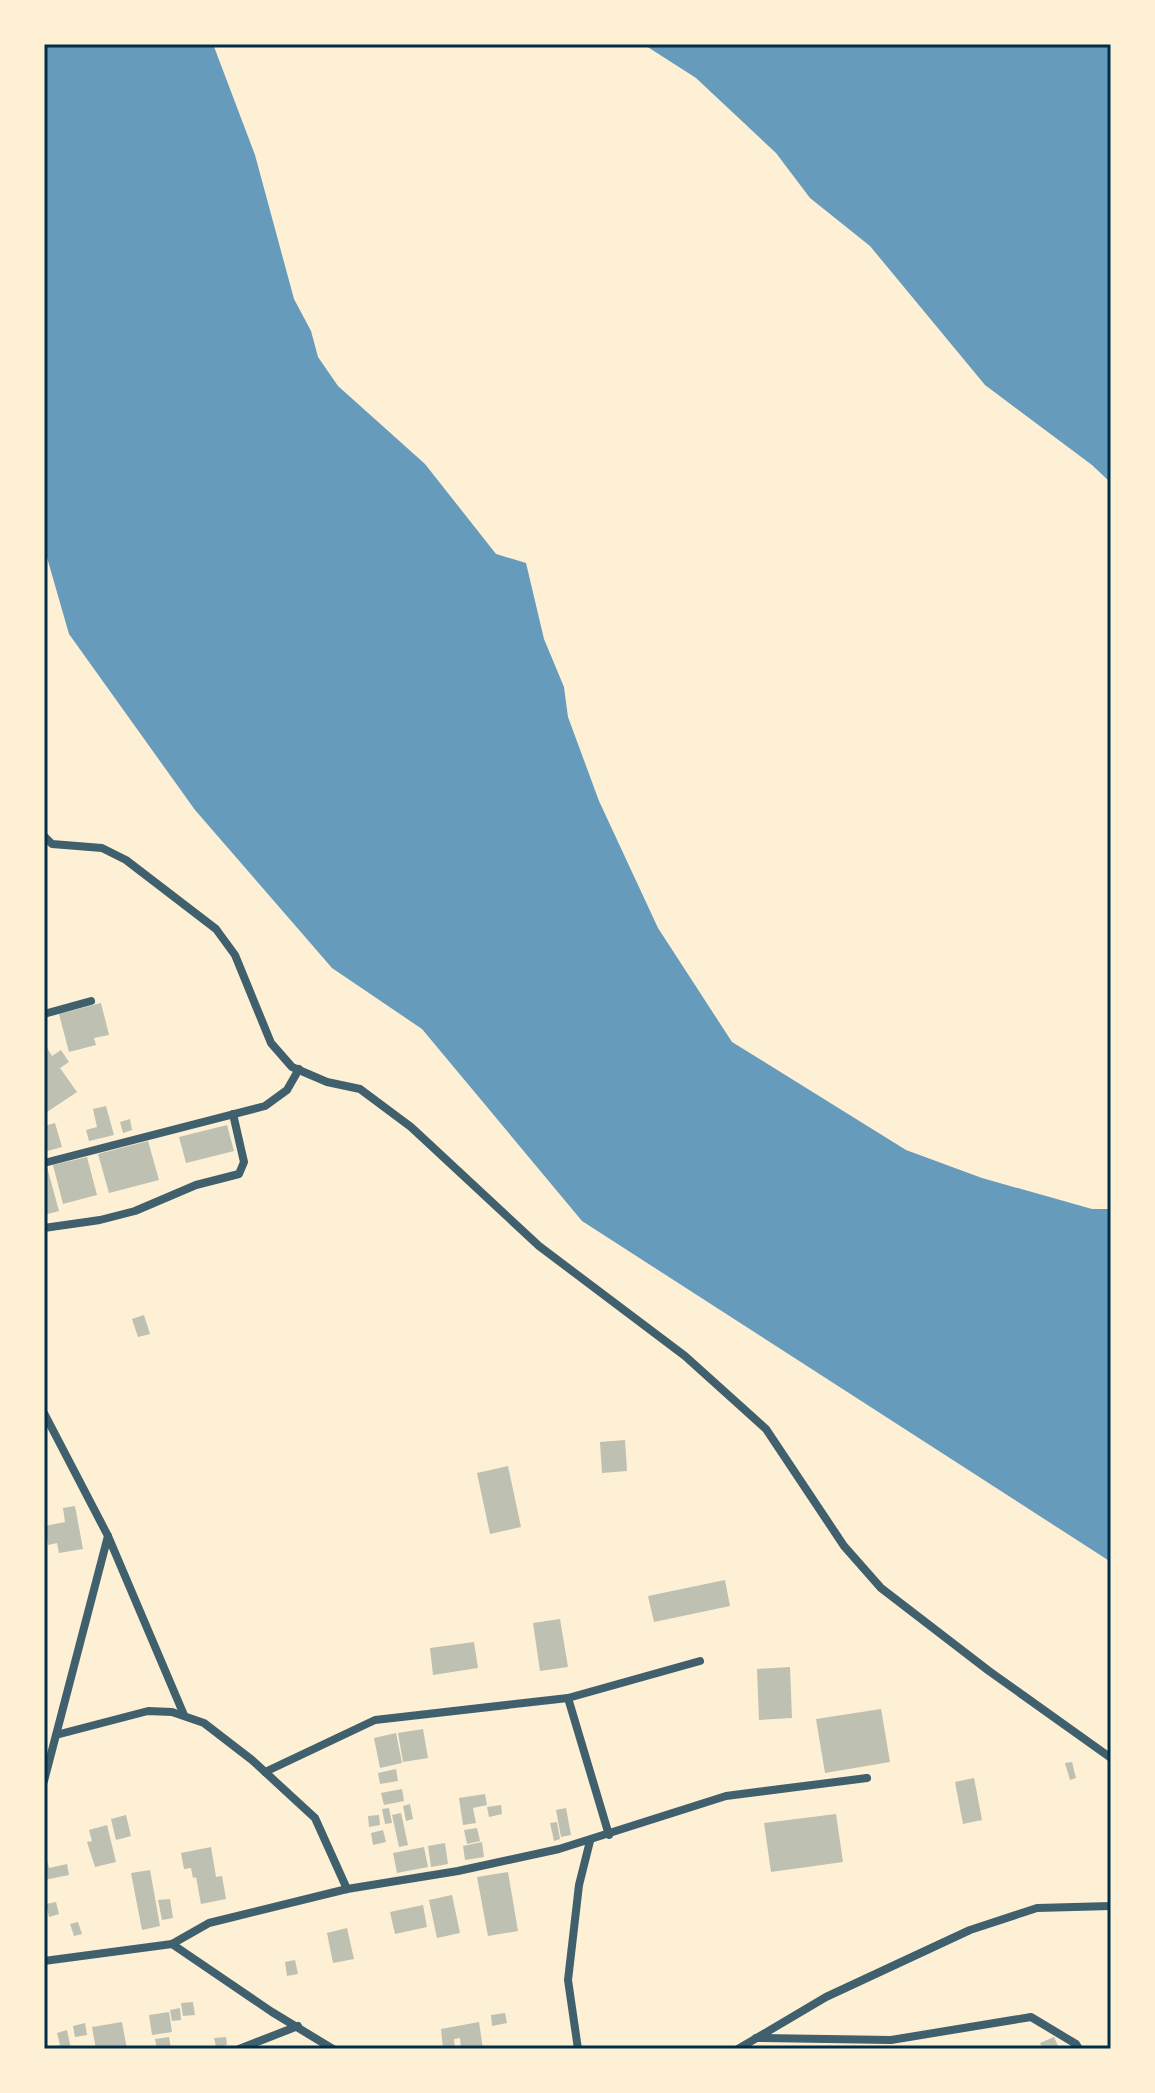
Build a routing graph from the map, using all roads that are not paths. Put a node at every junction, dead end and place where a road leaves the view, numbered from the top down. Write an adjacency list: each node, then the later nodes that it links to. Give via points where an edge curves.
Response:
1 (44, 836): 4 (street, via 52,844 102,848 126,860 216,929 235,955 271,1043)
2 (91, 1001): 3 (street)
3 (44, 1014)
4 (299, 1069): 5 (street, via 287,1090 265,1106); 14 (street, via 360,1089 401,1119 539,1246 685,1356 766,1429 844,1546 881,1588)
5 (233, 1114): 6 (street); 7 (street, via 244,1162 239,1174 196,1185 135,1211)
6 (44, 1163)
7 (44, 1228)
8 (44, 1413): 9 (street)
9 (108, 1536): 12 (street); 13 (street)
10 (700, 1661): 11 (street)
11 (568, 1698): 15 (street, via 375,1720); 18 (street)
12 (184, 1715): 13 (street, via 148,1711); 15 (street, via 213,1729)
13 (56, 1735): 17 (street)
14 (1111, 1758)
15 (265, 1772): 20 (street, via 315,1818)
16 (867, 1778): 18 (street, via 726,1796)
17 (44, 1781)
18 (609, 1835): 19 (street)
19 (590, 1841): 20 (street); 28 (street, via 568,1980)
20 (347, 1889): 22 (street, via 209,1923)
21 (1111, 1906): 25 (street, via 1037,1908 970,1930 826,1997)
22 (172, 1944): 23 (street); 24 (street)
23 (44, 1961)
24 (298, 2026): 26 (street); 27 (street)
25 (756, 2038): 29 (street); 30 (street, via 891,2040 1031,2017)
26 (239, 2049)
27 (333, 2049)
28 (578, 2049)
29 (738, 2049)
30 (1079, 2049)

